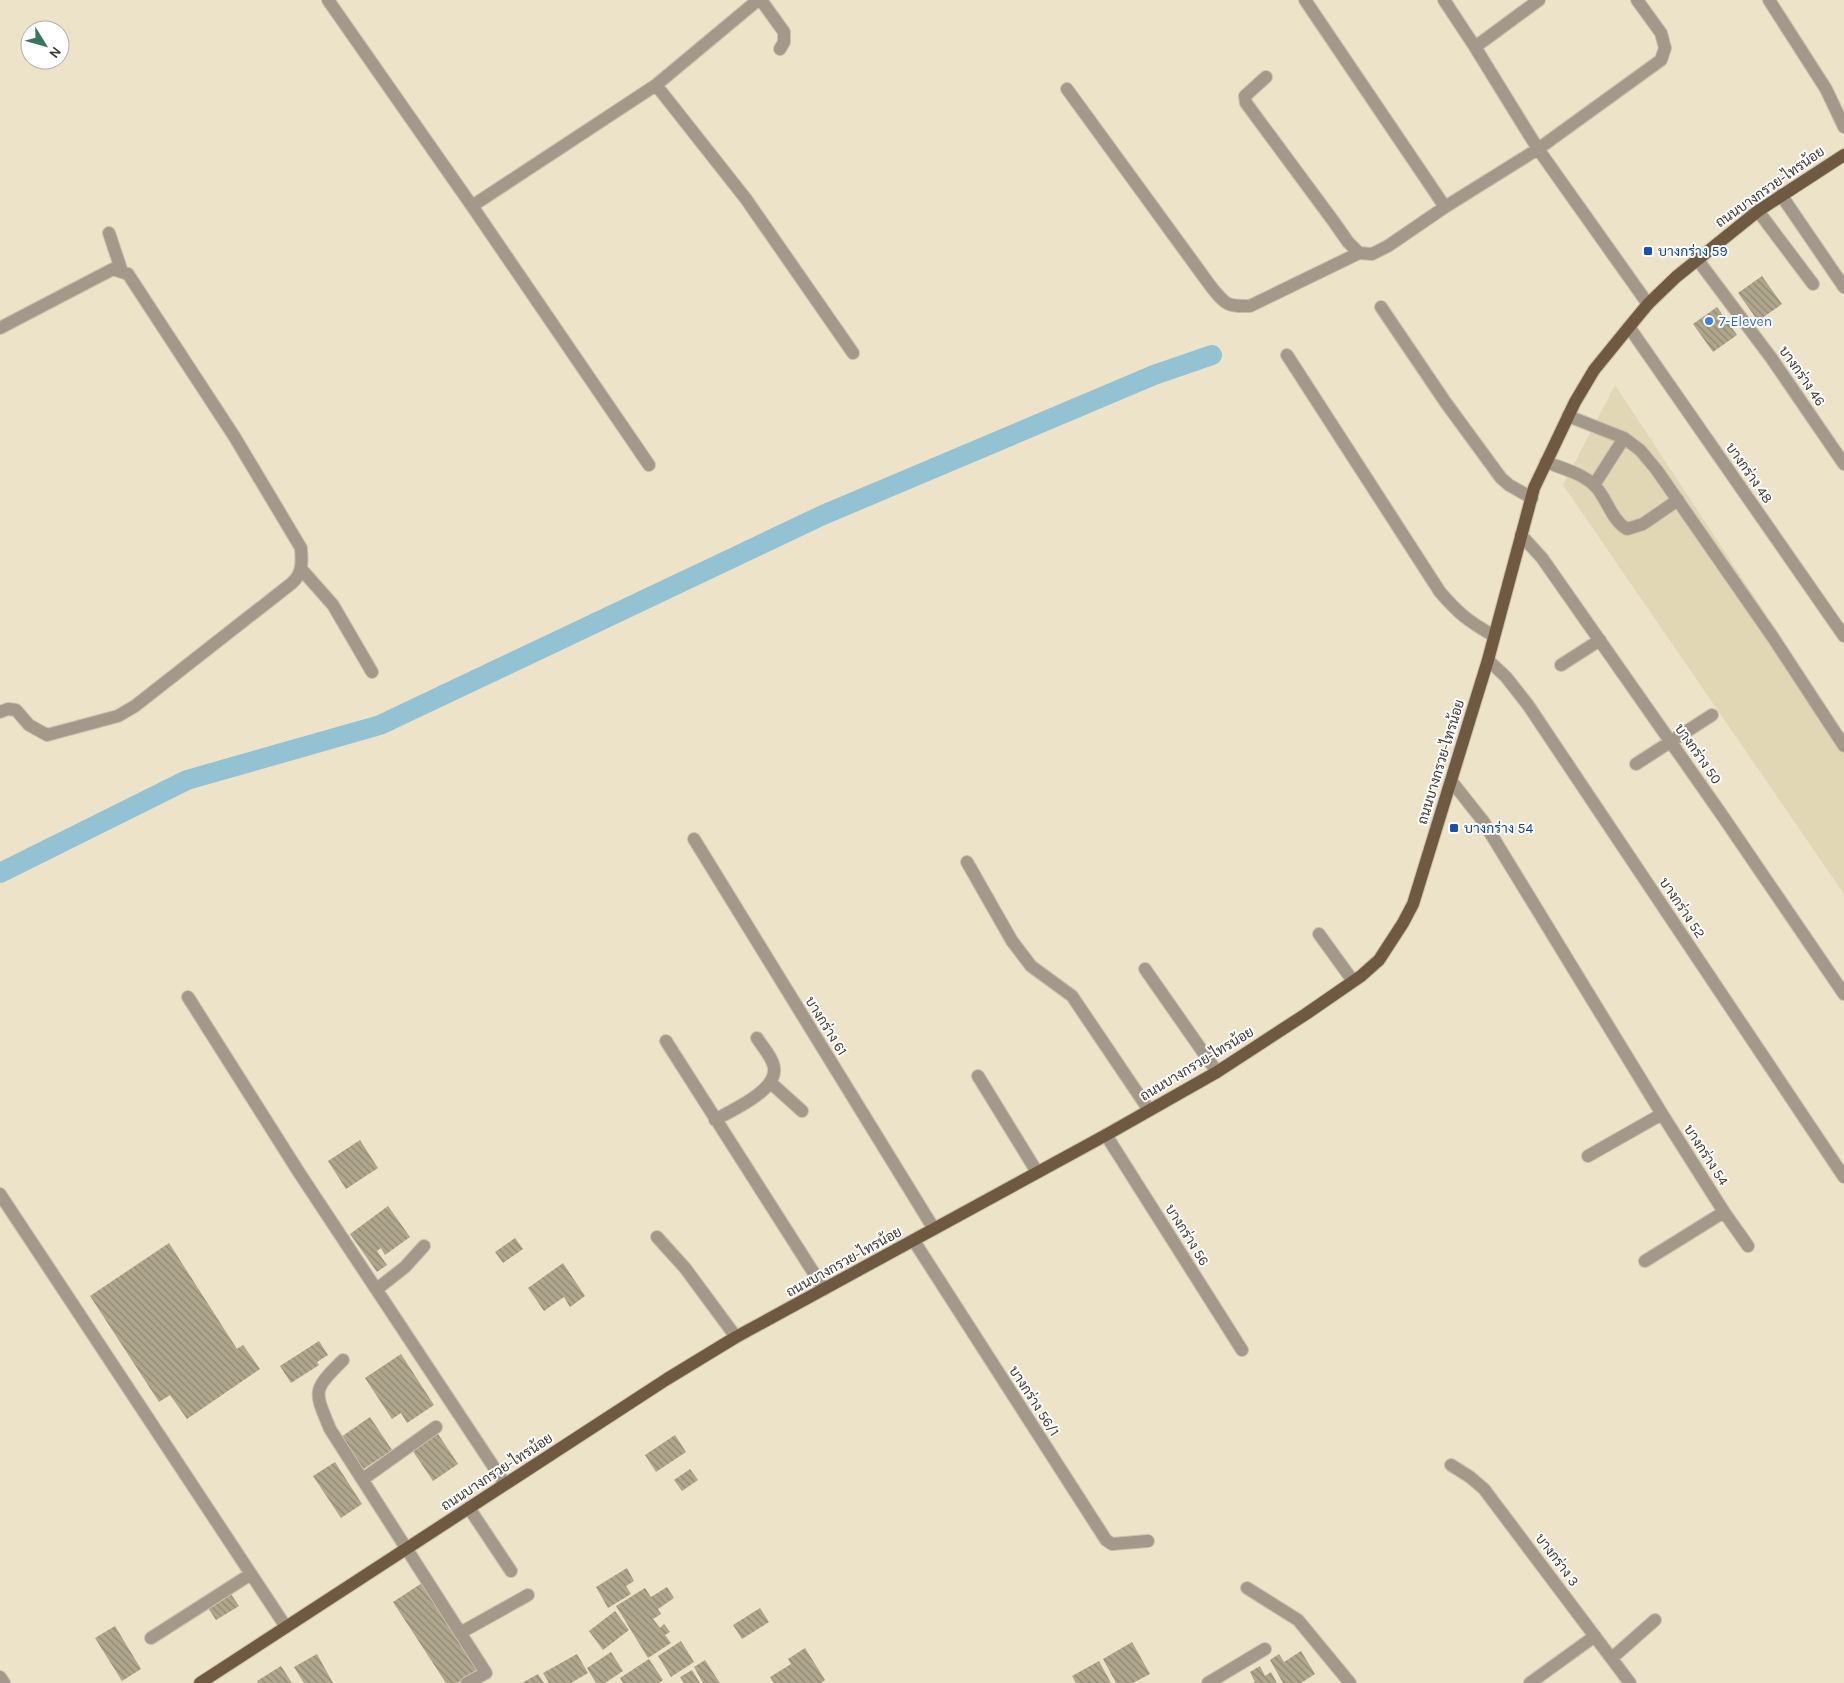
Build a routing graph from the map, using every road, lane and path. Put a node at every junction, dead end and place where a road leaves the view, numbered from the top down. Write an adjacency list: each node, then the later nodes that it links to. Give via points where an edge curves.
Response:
1 (328, 0): 17 (street)
2 (759, 0): 9 (street, via 784,32); 11 (street)
3 (1305, 0): 18 (street)
4 (1444, 0): 8 (street)
5 (1539, 0): 8 (street)
6 (1637, 0): 14 (street, via 1660,33 1665,48 1661,60)
7 (1769, 0): 13 (street, via 1826,89)
8 (1475, 47): 14 (street)
9 (780, 49)
10 (1266, 77): 21 (street, via 1245,96 1246,103)
11 (656, 85): 17 (street); 30 (street, via 746,199)
12 (1068, 89): 21 (street, via 1226,304 1250,306)
13 (1844, 128)
14 (1538, 150): 18 (street); 26 (street)
15 (1844, 155): 16 (main road, ถนนบางกรวย-ไทรน้อย)
16 (1781, 195): 19 (main road, ถนนบางกรวย-ไทรน้อย); 25 (street)
17 (472, 206): 36 (street)
18 (1445, 207): 21 (street, via 1388,246 1372,254)
19 (1758, 211): 22 (main road, ถนนบางกรวย-ไทรน้อย); 24 (street)
20 (109, 233): 23 (street)
21 (1359, 253)
22 (1698, 259): 26 (main road, ถนนบางกรวย-ไทรน้อย); 35 (street, บางกร่าง 46)
23 (122, 272): 29 (street, via 113,269); 41 (street, via 128,274 234,436 301,548)
24 (1813, 284)
25 (1844, 288)
26 (1648, 304): 28 (main road, ถนนบางกรวย-ไทรน้อย)
27 (1381, 306): 38 (street, via 1501,478)
28 (1629, 327): 32 (main road, ถนนบางกรวย-ไทรน้อย, via 1594,370); 43 (street, บางกร่าง 48)
29 (0, 328)
30 (853, 353)
31 (1287, 355): 42 (street, via 1440,592 1467,620)
32 (1568, 416): 33 (street); 34 (main road, ถนนบางกรวย-ไทรน้อย)
33 (1624, 438): 37 (street); 39 (street, via 1656,468)
34 (1546, 462): 37 (street, via 1577,474); 38 (main road, ถนนบางกรวย-ไทรน้อย)
35 (1844, 464)
36 (649, 465)
37 (1594, 485): 39 (street, via 1622,527 1627,529 1644,524)
38 (1532, 498): 40 (main road, ถนนบางกรวย-ไทรน้อย)
39 (1678, 500): 51 (street)
40 (1521, 535): 42 (main road, ถนนบางกรวย-ไทรน้อย); 44 (street, บางกร่าง 50, via 1542,558)
41 (302, 570): 47 (street, via 333,605); 48 (street, via 292,583 118,716 48,735 29,726 16,710)
42 (1494, 636): 45 (main road, ถนนบางกรวย-ไทรน้อย)
43 (1844, 636)
44 (1600, 640): 46 (street); 50 (street, บางกร่าง 50)
45 (1488, 660): 53 (main road, ถนนบางกรวย-ไทรน้อย); 73 (street, บางกร่าง 52, via 1528,705)
46 (1561, 664)
47 (372, 672)
48 (0, 712)
49 (1712, 715): 50 (street)
50 (1670, 741): 52 (street); 59 (street, บางกร่าง 50)
51 (1844, 746)
52 (1636, 764)
53 (1452, 782): 58 (main road, ถนนบางกรวย-ไทรน้อย, via 1413,904 1380,960); 68 (street, บางกร่าง 54, via 1483,821)
54 (694, 839): 76 (street, บางกร่าง 61)
55 (967, 862): 66 (street, via 1012,940 1031,966 1072,996)
56 (1319, 934): 58 (street)
57 (1145, 969): 63 (street)
58 (1353, 981): 63 (main road, ถนนบางกรวย-ไทรน้อย)
59 (1844, 994)
60 (188, 997): 82 (street)
61 (757, 1038): 65 (street, via 773,1063)
62 (666, 1041): 69 (street)
63 (1217, 1072): 66 (main road, ถนนบางกรวย-ไทรน้อย)
64 (978, 1076): 72 (street)
65 (771, 1083): 67 (street); 69 (street)
66 (1150, 1110): 70 (main road, ถนนบางกรวย-ไทรน้อย)
67 (802, 1111)
68 (1662, 1114): 71 (street); 75 (street, บางกร่าง 54)
69 (715, 1120): 83 (street)
70 (1106, 1136): 72 (main road, ถนนบางกรวย-ไทรน้อย); 85 (street, บางกร่าง 56)
71 (1588, 1156)
72 (1037, 1172): 76 (main road, ถนนบางกรวย-ไทรน้อย)
73 (1844, 1177)
74 (0, 1194): 95 (street)
75 (1724, 1212): 80 (street, บางกร่าง 54); 81 (street)
76 (934, 1229): 78 (main road, ถนนบางกรวย-ไทรน้อย)
77 (657, 1237): 84 (street, via 685,1268)
78 (914, 1241): 83 (main road, ถนนบางกรวย-ไทรน้อย); 92 (street, บางกร่าง 56/1, via 1106,1540 1112,1544)
79 (424, 1246): 82 (street, via 405,1267)
80 (1748, 1246)
81 (1645, 1261)
82 (377, 1289): 90 (street)
83 (824, 1289): 84 (main road, ถนนบางกรวย-ไทรน้อย)
84 (736, 1337): 90 (main road, ถนนบางกรวย-ไทรน้อย)
85 (1242, 1350)
86 (343, 1360): 89 (street, via 325,1378 319,1388 318,1399 330,1429)
87 (436, 1427): 89 (street)
88 (1450, 1465): 101 (street, บางกร่าง 3, via 1484,1489)
89 (363, 1479): 93 (street)
90 (505, 1484): 91 (main road, ถนนบางกรวย-ไทรน้อย)
91 (469, 1508): 93 (main road, ถนนบางกรวย-ไทรน้อย); 94 (street)
92 (1148, 1541)
93 (407, 1548): 99 (main road, ถนนบางกรวย-ไทรน้อย); 100 (street)
94 (511, 1571)
95 (251, 1574): 99 (street); 102 (street)
96 (1247, 1588): 111 (street, via 1298,1620)
97 (528, 1595): 100 (street)
98 (1655, 1620): 104 (street)
99 (286, 1627): 108 (main road, ถนนบางกรวย-ไทรน้อย)
100 (460, 1633): 106 (street)
101 (1595, 1636): 104 (street, บางกร่าง 3); 112 (street)
102 (151, 1638)
103 (1265, 1649): 110 (street)
104 (1612, 1658): 113 (street, บางกร่าง 3)
105 (0, 1677): 107 (street)
106 (489, 1678): 109 (street)
107 (4, 1683)
108 (200, 1683)
109 (468, 1683)
110 (1208, 1683)
111 (1350, 1683)
112 (1530, 1683)
113 (1630, 1683)

